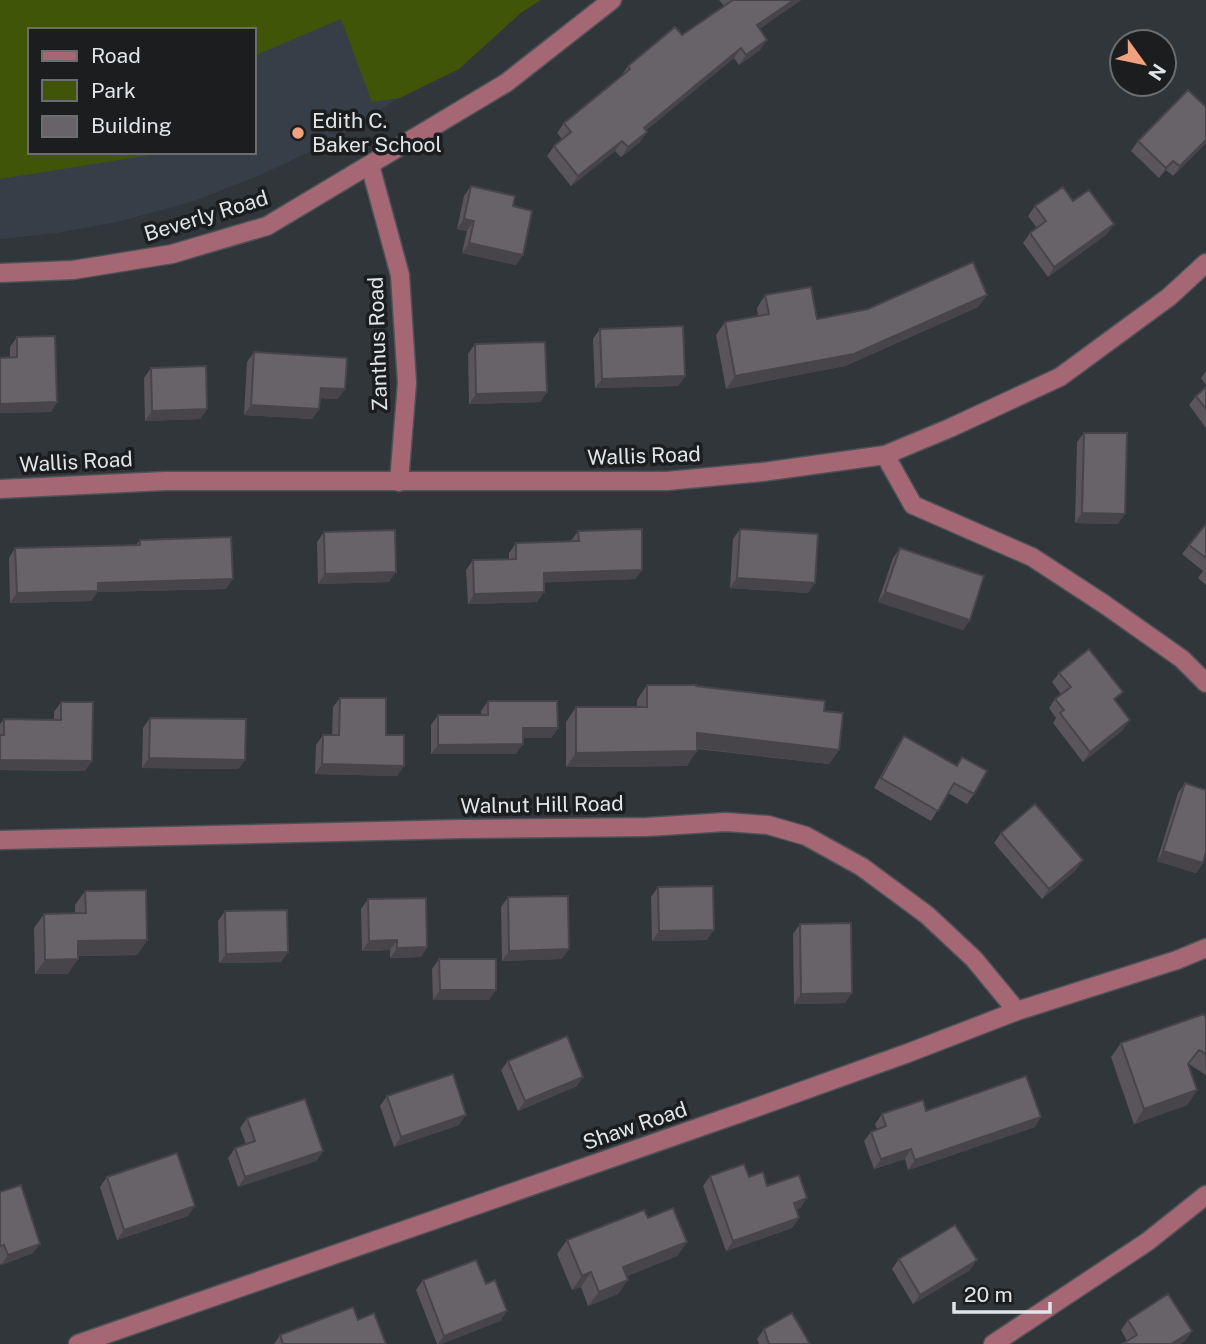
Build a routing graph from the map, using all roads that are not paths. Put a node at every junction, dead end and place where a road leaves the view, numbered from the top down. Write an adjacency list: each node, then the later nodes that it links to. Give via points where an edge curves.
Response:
1 (612, 0): 2 (street, Beverly Road, via 506,83)
2 (370, 165): 4 (street, Beverly Road, via 267,226 172,254 73,270); 6 (street, Zanthus Road, via 400,275 407,383)
3 (1206, 263): 5 (street, Wallis Road, via 1169,297 1060,377)
4 (0, 272)
5 (885, 455): 6 (street, Wallis Road, via 667,481); 8 (street, via 913,505 1032,557 1171,651)
6 (400, 482): 7 (street, Wallis Road, via 165,481)
7 (0, 489)
8 (1206, 683)
9 (0, 840): 11 (street, Walnut Hill Road, via 726,822 768,825 806,836 862,867 928,915 974,959)
10 (1206, 948): 11 (street, Shaw Road)
11 (1017, 1011): 13 (street, Shaw Road, via 749,1110)
12 (1206, 1195): 14 (street, via 1147,1242)
13 (78, 1344)
14 (993, 1344)

